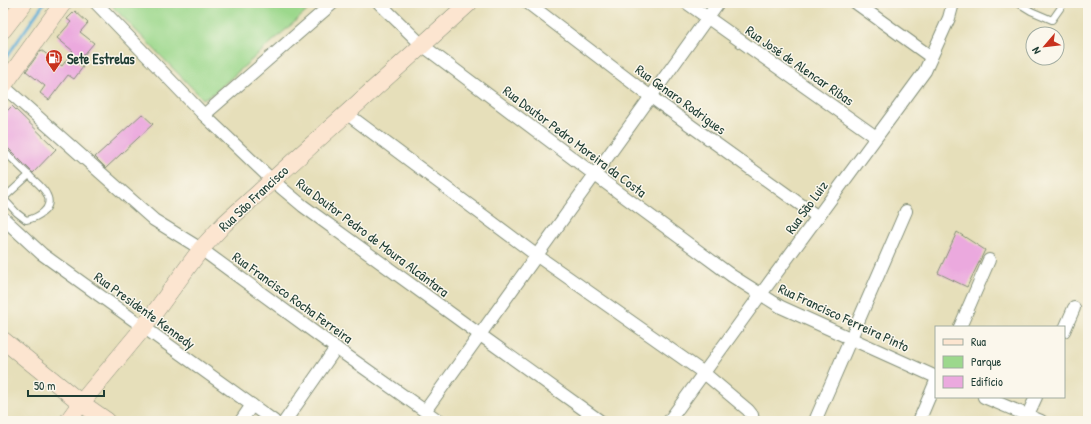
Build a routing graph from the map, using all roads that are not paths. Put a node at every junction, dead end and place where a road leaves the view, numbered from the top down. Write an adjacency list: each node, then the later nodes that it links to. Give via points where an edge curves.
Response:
1 (24, 3): 15 (street)
2 (63, 3): 18 (street)
3 (96, 3): 21 (street, Rua Doutor Pedro de Moura Alcântara)
4 (333, 3): 21 (street)
5 (379, 3): 16 (street, Rua Doutor Pedro Moreira da Costa)
6 (469, 3): 16 (street, Rua São Francisco)
7 (528, 3): 19 (street, Rua Genaro Rodrigues)
8 (687, 3): 14 (street, Rua José de Alencar Ribas)
9 (718, 3): 14 (street)
10 (856, 3): 17 (street)
11 (953, 3): 17 (street, Rua São Luiz)
12 (1018, 3): 13 (lane, via 1052,20)
13 (1064, 3)
14 (708, 18): 19 (street); 22 (street, Rua José de Alencar Ribas)
15 (3, 30)
16 (422, 46): 20 (street, Rua São Francisco); 25 (street, Rua Doutor Pedro Moreira da Costa)
17 (931, 57): 22 (street, Rua São Luiz, via 925,71)
18 (3, 86): 31 (street, Rua Francisco Rocha Ferreira, via 154,220)
19 (651, 97): 25 (street); 29 (street, Rua Genaro Rodrigues)
20 (346, 113): 26 (street, Rua São Francisco); 32 (street)
21 (204, 115): 26 (street, Rua Doutor Pedro de Moura Alcântara)
22 (876, 137): 29 (street, Rua São Luiz)
23 (3, 150): 24 (lane)
24 (29, 175): 27 (lane); 27 (lane, via 48,196 46,210 26,220)
25 (595, 175): 32 (street); 34 (street, Rua Doutor Pedro Moreira da Costa, via 732,276)
26 (272, 180): 31 (street, Rua São Francisco, via 224,224); 39 (street, Rua Doutor Pedro de Moura Alcântara, via 303,206)
27 (3, 198)
28 (906, 211): 40 (street)
29 (818, 217): 34 (street, Rua São Luiz)
30 (3, 218): 37 (street, Rua Presidente Kennedy, via 42,254)
31 (202, 249): 37 (street, Rua São Francisco); 42 (street, Rua Francisco Rocha Ferreira)
32 (536, 255): 39 (street); 43 (street)
33 (989, 260): 36 (street)
34 (761, 294): 40 (street, Rua Francisco Ferreira Pinto, via 782,307); 43 (street, Rua São Luiz)
35 (1074, 308): 38 (street)
36 (960, 326)
37 (144, 327): 48 (street, Rua São Francisco); 49 (street, Rua Presidente Kennedy)
38 (1065, 329)
39 (479, 334): 50 (street); 59 (street, Rua Doutor Pedro de Moura Alcântara)
40 (851, 338): 44 (street, Rua Francisco Ferreira Pinto); 61 (street)
41 (3, 340): 48 (street)
42 (336, 348): 50 (street, Rua Francisco Rocha Ferreira); 57 (street)
43 (704, 373): 51 (street, via 748,410); 60 (street, Rua São Luiz)
44 (935, 377)
45 (935, 383): 62 (street)
46 (986, 398): 52 (street)
47 (1036, 398): 52 (street)
48 (81, 403): 53 (street, Rua São Francisco); 54 (street)
49 (252, 405): 55 (street); 56 (street, Rua Presidente Kennedy)
50 (425, 410): 58 (street, Rua Francisco Rocha Ferreira)
51 (752, 418)
52 (1026, 418): 63 (street)
53 (68, 421)
54 (107, 421)
55 (241, 421)
56 (274, 421)
57 (285, 421)
58 (439, 421)
59 (600, 421)
60 (669, 421)
61 (815, 421)
62 (919, 421)
63 (1041, 421)

